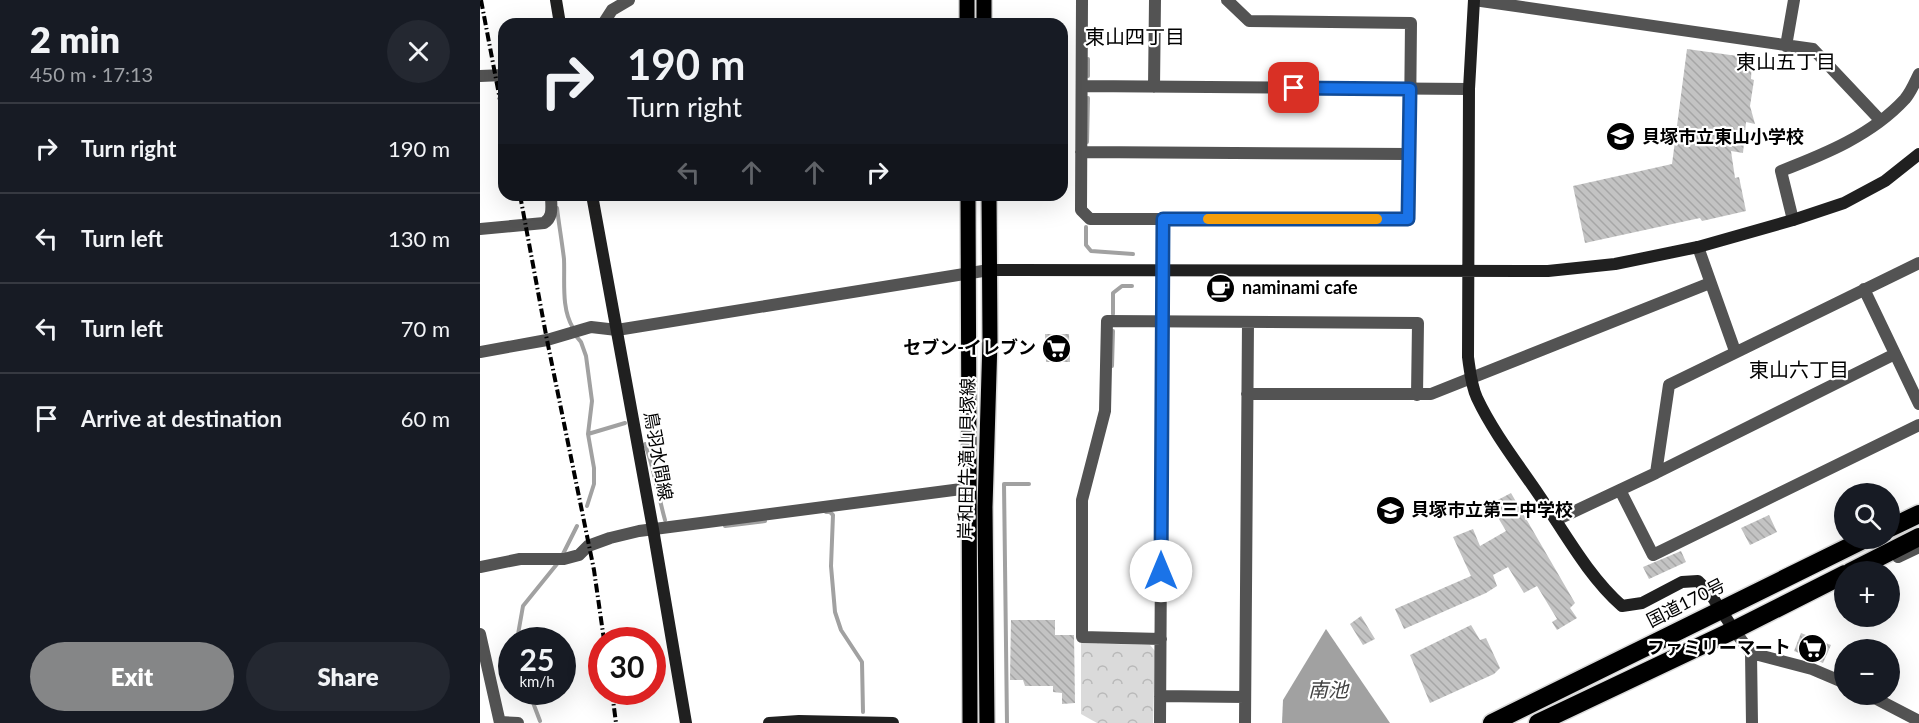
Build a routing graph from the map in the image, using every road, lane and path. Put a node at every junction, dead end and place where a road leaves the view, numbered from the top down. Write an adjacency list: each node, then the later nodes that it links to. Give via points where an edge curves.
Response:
1 (556, 0): 11 (street)
2 (630, 0): 12 (street, via 612,10)
3 (967, 0): 13 (main road)
4 (984, 0): 14 (main road)
5 (1082, 0): 17 (street)
6 (1155, 0): 18 (street)
7 (1227, 0): 19 (street, via 1249,21 1411,23)
8 (1474, 0): 10 (street); 20 (street)
9 (1794, 0): 15 (street)
10 (1525, 4): 15 (street)
11 (559, 18)
12 (607, 18)
13 (967, 18)
14 (984, 18)
15 (1786, 46): 21 (street, via 1813,49)
16 (1919, 74): 21 (street, via 1906,98)
17 (1082, 86): 18 (street); 22 (street)
18 (1154, 87): 19 (street)
19 (1410, 89): 20 (street); 23 (street)
20 (1469, 89): 36 (street)
21 (1881, 120): 30 (street, via 1838,147 1780,171)
22 (1082, 152): 23 (street); 29 (street, via 1082,210 1090,219)
23 (1409, 154): 29 (street, via 1408,219)
24 (1919, 154): 30 (street, via 1885,181 1844,203)
25 (551, 201): 31 (street, via 552,213 544,223)
26 (593, 201): 42 (street, 鳥羽水間線)
27 (968, 201): 37 (main road, 岸和田牛滝山貝塚線)
28 (989, 201): 34 (main road, 岸和田牛滝山貝塚線)
29 (1163, 219): 35 (street)
30 (1793, 220): 32 (street)
31 (480, 230)
32 (1698, 247): 36 (street, via 1548,271); 38 (street)
33 (1919, 263): 39 (street)
34 (989, 270): 35 (street); 37 (street); 82 (main road, 岸和田牛滝山貝塚線)
35 (1163, 270): 36 (street); 40 (street)
36 (1468, 271): 46 (street)
37 (969, 273): 42 (street); 52 (main road, 岸和田牛滝山貝塚線)
38 (1710, 283): 43 (street); 46 (street)
39 (1864, 289): 43 (street); 45 (street)
40 (1163, 322): 41 (street); 68 (street); 68 (street, via 1107,321 1105,411 1082,500 1082,637)
41 (1248, 322): 47 (street); 48 (street, via 1418,323)
42 (617, 330): 44 (street, via 591,327 547,340); 57 (street, 鳥羽水間線)
43 (1735, 351): 51 (street, via 1669,385)
44 (480, 352)
45 (1895, 354): 49 (street); 51 (street)
46 (1470, 377): 48 (street, via 1431,394); 55 (street, via 1495,430)
47 (1247, 394): 48 (street); 73 (street)
48 (1417, 395)
49 (1919, 404)
50 (1919, 425): 53 (street, via 1653,555)
51 (1656, 474): 53 (street)
52 (969, 488): 57 (street); 81 (main road, 岸和田牛滝山貝塚線)
53 (1620, 490): 55 (street)
54 (1919, 514): 56 (highway)
55 (1556, 520): 65 (street, via 1601,585 1622,606 1642,603 1682,582 1698,581)
56 (1900, 523)
57 (653, 529): 63 (street, via 610,538 564,559 520,559); 78 (street, 鳥羽水間線)
58 (1919, 537): 61 (highway)
59 (1919, 547): 62 (street)
60 (1844, 549): 65 (highway, 国道170号)
61 (1871, 561)
62 (1884, 561)
63 (480, 567)
64 (1834, 580): 66 (highway)
65 (1721, 609): 66 (street); 85 (highway, 国道170号)
66 (1734, 630): 69 (street); 86 (highway)
67 (480, 633): 70 (street)
68 (1161, 639): 72 (street)
69 (1751, 653): 71 (street); 87 (street)
70 (482, 659): 76 (street)
71 (1834, 678)
72 (1160, 696): 73 (street); 83 (street)
73 (1245, 697): 84 (street)
74 (1889, 705): 75 (street)
75 (1919, 721)
76 (500, 722): 77 (street)
77 (518, 723)
78 (686, 723)
79 (769, 723): 80 (street)
80 (893, 723)
81 (970, 723)
82 (987, 723)
83 (1160, 723)
84 (1245, 723)
85 (1492, 723)
86 (1539, 723)
87 (1752, 723)

